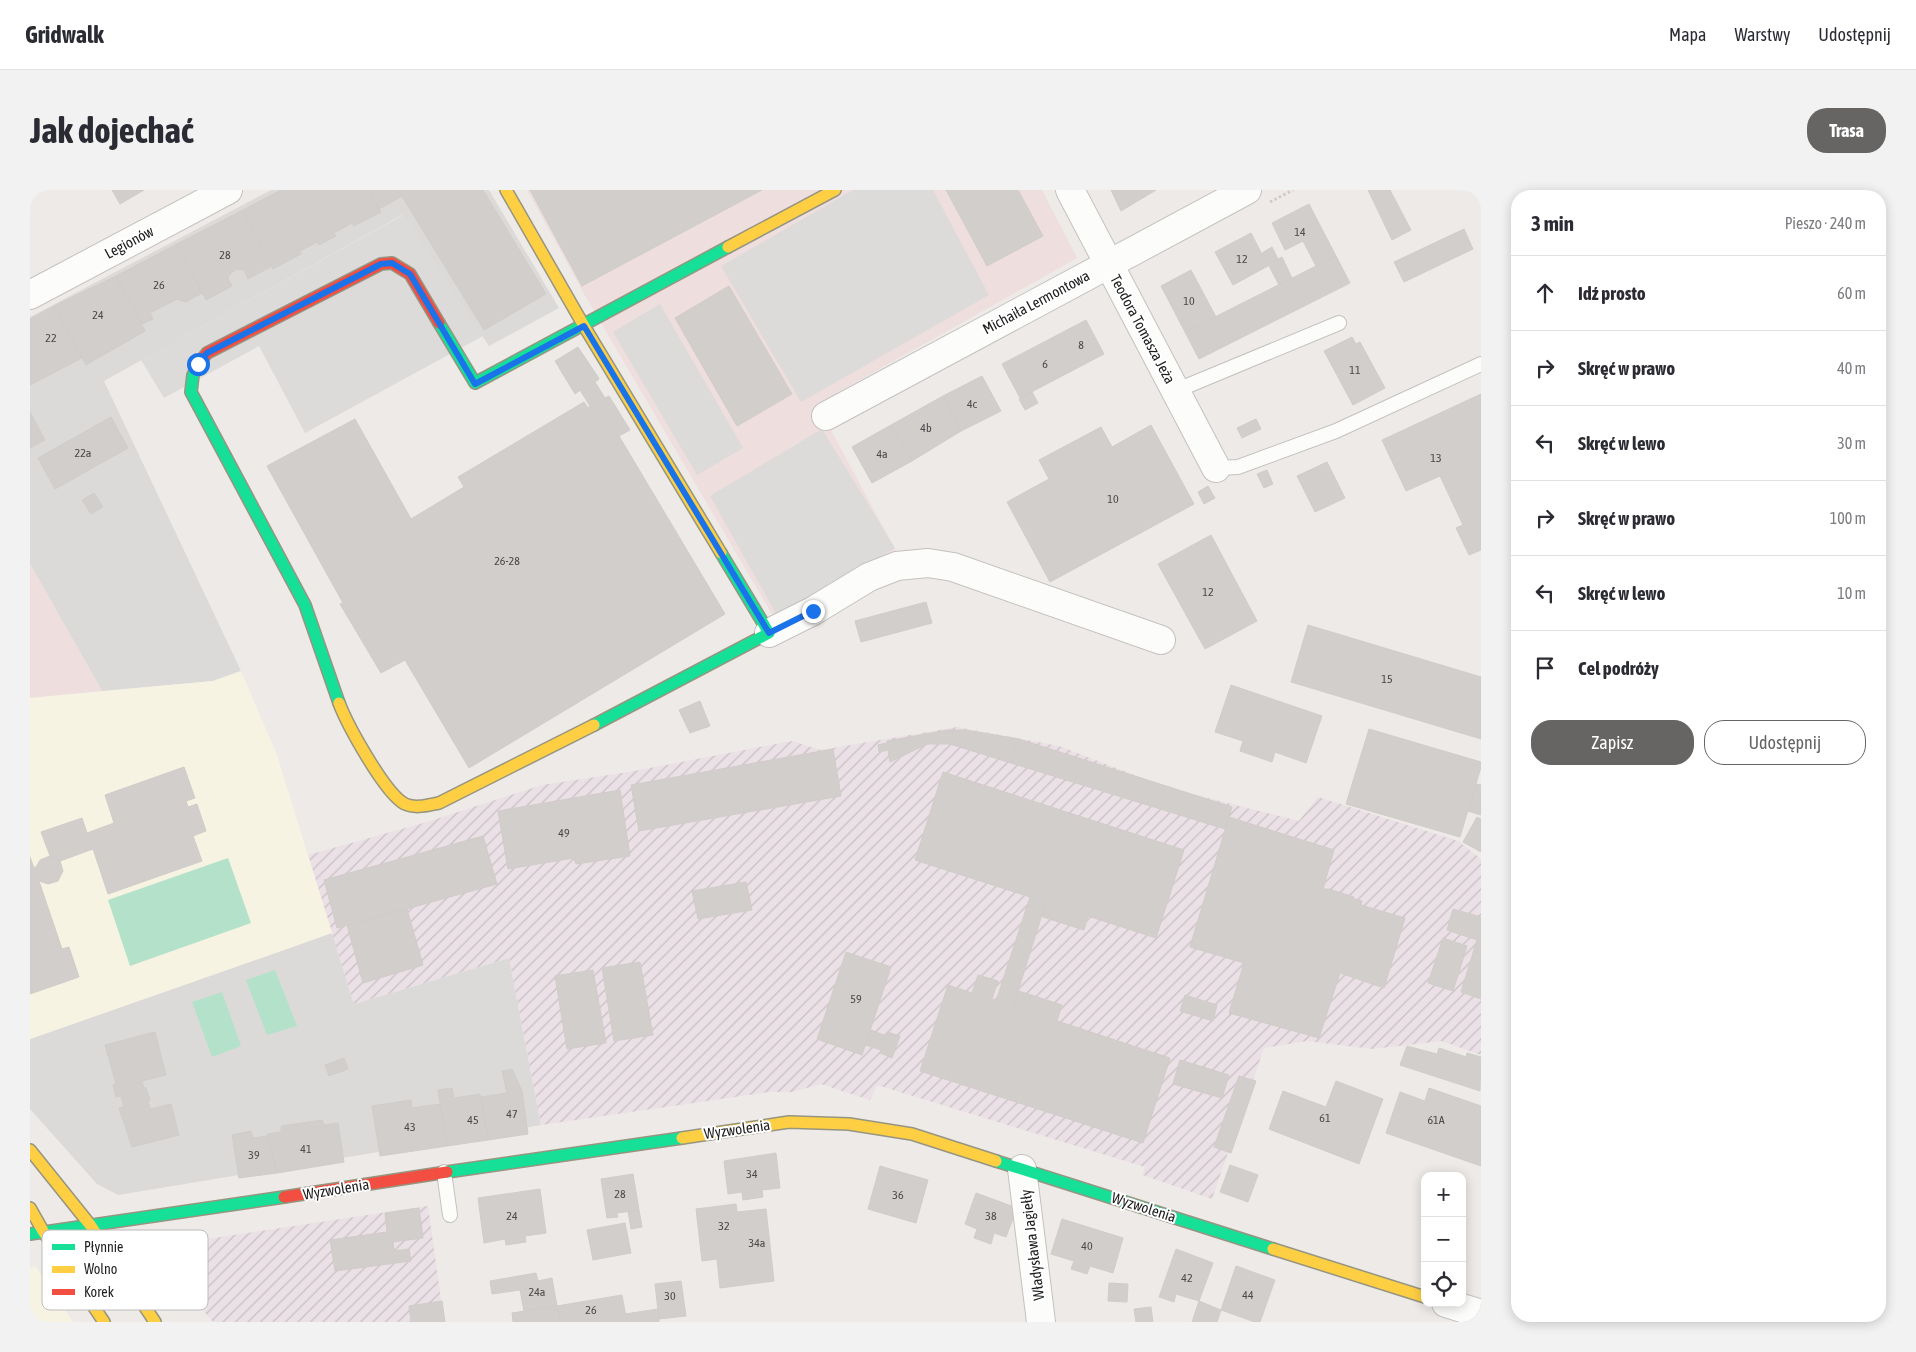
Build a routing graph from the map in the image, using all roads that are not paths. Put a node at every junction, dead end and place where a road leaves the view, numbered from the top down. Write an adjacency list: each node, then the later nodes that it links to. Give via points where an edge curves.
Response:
1 (228, 190): 7 (street, Legionów)
2 (506, 190): 9 (street)
3 (834, 190): 9 (street)
4 (1070, 190): 6 (street, Teodora Tomasza Jeża)
5 (1248, 190): 6 (street, Michaiła Lermontowa)
6 (1108, 264): 11 (street, Teodora Tomasza Jeża); 12 (street, Michaiła Lermontowa)
7 (30, 296)
8 (1339, 323): 11 (lane)
9 (584, 326): 14 (street); 14 (street, via 475,384 410,274 392,263 381,264 207,353 198,364 191,378 191,392 305,605 344,717 359,742 394,796 405,804 420,807 439,803)
10 (1481, 364): 13 (lane, via 1336,431 1238,467)
11 (1175, 391): 13 (street, Teodora Tomasza Jeża)
12 (826, 416)
13 (1216, 468)
14 (769, 633): 15 (street, via 869,577 897,566 928,563 953,567)
15 (1161, 640)
16 (30, 1150): 21 (street)
17 (1022, 1169): 18 (street, Wyzwolenia, via 912,1134 849,1124 789,1122); 25 (street, Wyzwolenia); 32 (street, Władysława Jagiełły)
18 (444, 1172): 20 (lane); 21 (street, Wyzwolenia)
19 (30, 1208): 22 (street)
20 (450, 1215)
21 (91, 1226): 23 (street, Wyzwolenia); 24 (street)
22 (42, 1230)
23 (53, 1230)
24 (94, 1230)
25 (1421, 1295)
26 (1459, 1307): 29 (street)
27 (96, 1310): 30 (street)
28 (148, 1310): 31 (street)
29 (1481, 1314)
30 (104, 1322)
31 (156, 1322)
32 (1041, 1322)

